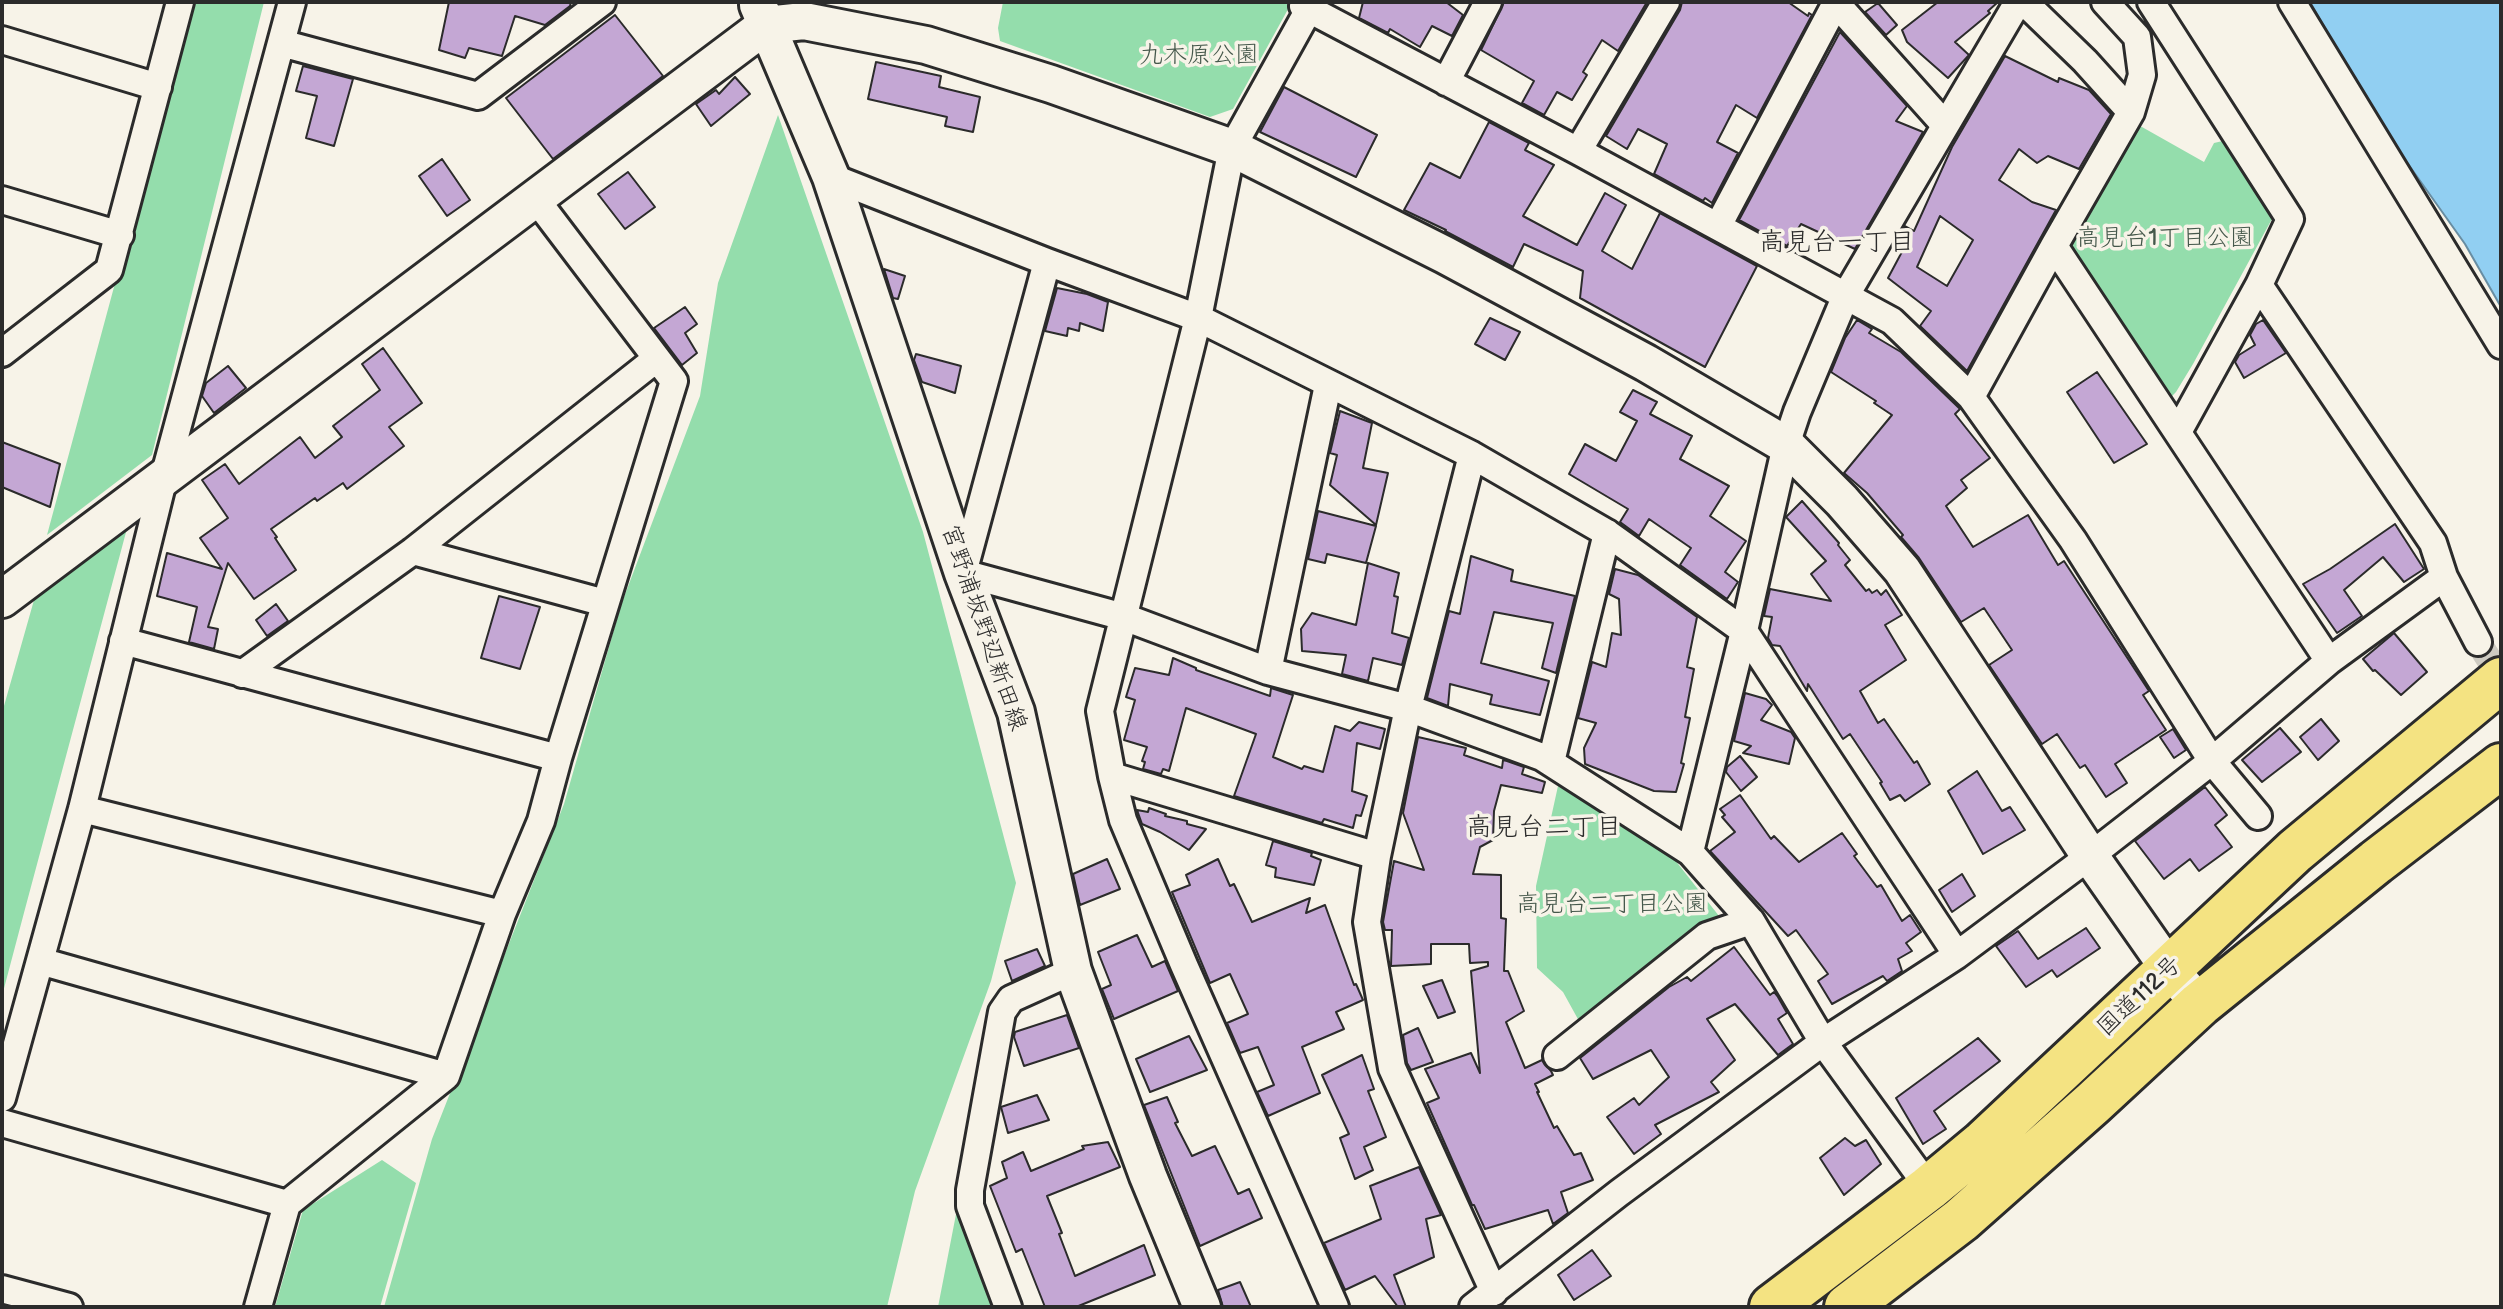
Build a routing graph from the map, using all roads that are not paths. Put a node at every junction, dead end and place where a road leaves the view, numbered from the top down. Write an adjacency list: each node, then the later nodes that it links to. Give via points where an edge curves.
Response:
1 (180, 2): 16 (street)
2 (292, 2): 14 (street)
3 (602, 2): 14 (street, via 478,96)
4 (1488, 2): 15 (street)
5 (1666, 2): 20 (street)
6 (1835, 2): 18 (street); 24 (street)
7 (2021, 2): 17 (street); 18 (street)
8 (2105, 2): 17 (street, via 2137,37 2142,75)
9 (2151, 2): 28 (street, via 2290,219)
10 (2292, 2): 31 (street)
11 (1308, 6): 15 (street); 19 (street)
12 (762, 14): 19 (street, via 926,45); 21 (street, 宮野浦坂野辺新田線); 22 (street)
13 (2, 40): 16 (street)
14 (281, 43): 39 (street)
15 (1446, 82): 20 (street)
16 (158, 87): 25 (street)
17 (2131, 112): 26 (street)
18 (1945, 125): 29 (street)
19 (1232, 148): 30 (street); 37 (street, via 1445,255)
20 (1578, 151): 24 (street)
21 (831, 177): 27 (street); 42 (street, 宮野浦坂野辺新田線)
22 (535, 198): 33 (street); 39 (street)
23 (2, 200): 25 (street)
24 (1718, 226): 29 (street)
25 (120, 235): 32 (street, via 109,270)
26 (2054, 246): 35 (street); 36 (street)
27 (1047, 262): 30 (street); 42 (street)
28 (2259, 285): 36 (street); 43 (street, via 2433,543)
29 (1846, 295): 35 (street, via 1892,321); 37 (street)
30 (1198, 318): 34 (street); 46 (street)
31 (2501, 345)
32 (2, 353)
33 (656, 359): 41 (street); 45 (street, via 674,381)
34 (1328, 385): 38 (street); 51 (street)
35 (1971, 397): 56 (street, via 2073,540)
36 (2178, 432): 50 (street)
37 (1786, 445): 47 (street); 64 (street, via 1902,570)
38 (1472, 455): 40 (street); 54 (street)
39 (164, 477): 44 (street); 48 (street)
40 (1607, 533): 47 (street); 57 (street)
41 (413, 551): 45 (street); 52 (street)
42 (963, 573): 46 (street); 70 (street, 宮野浦坂野辺新田線, via 1016,712)
43 (2444, 577): 49 (street); 50 (street)
44 (2, 599)
45 (605, 603): 55 (street)
46 (1124, 617): 51 (street); 59 (street, via 1100,711)
47 (1744, 631): 62 (street); 67 (street)
48 (123, 641): 52 (street); 60 (street)
49 (2478, 642)
50 (2329, 661): 56 (street)
51 (1268, 671): 54 (street)
52 (242, 674): 55 (street)
53 (2501, 680): 69 (highway, 国道112号, via 2295,851)
54 (1408, 708): 57 (street); 63 (street)
55 (558, 758): 65 (street, via 541,821)
56 (2212, 761): 61 (street); 64 (street)
57 (1551, 762): 62 (street)
58 (2501, 766): 71 (highway, 国道112号)
59 (1112, 776): 63 (street); 85 (street, via 1123,820 1178,951)
60 (82, 809): 65 (street); 68 (street)
61 (2258, 816)
62 (1690, 852): 66 (street)
63 (1377, 856): 80 (street, via 1367,922 1392,1068)
64 (2090, 856): 67 (street); 69 (street)
65 (502, 914): 74 (street)
66 (1751, 921): 72 (street); 73 (street, via 1707,936)
67 (1957, 955): 72 (street)
68 (40, 961): 74 (street); 75 (street)
69 (2169, 969): 71 (street); 77 (highway, 国道112号)
70 (1073, 971): 83 (street, via 1011,999 1002,1012 970,1206); 84 (street, 宮野浦坂野辺新田線)
71 (2200, 1004): 87 (highway, 国道112号, via 1961,1220)
72 (1823, 1042): 77 (street); 80 (street)
73 (1557, 1056)
74 (446, 1076): 78 (street)
75 (2, 1098)
76 (2, 1123): 78 (street)
77 (1929, 1188): 86 (highway, 国道112号)
78 (287, 1204): 82 (street)
79 (2, 1289): 81 (street)
80 (1483, 1299)
81 (69, 1307)
82 (258, 1307)
83 (1008, 1307)
84 (1202, 1307)
85 (1335, 1307)
86 (1772, 1307)
87 (1847, 1307)

